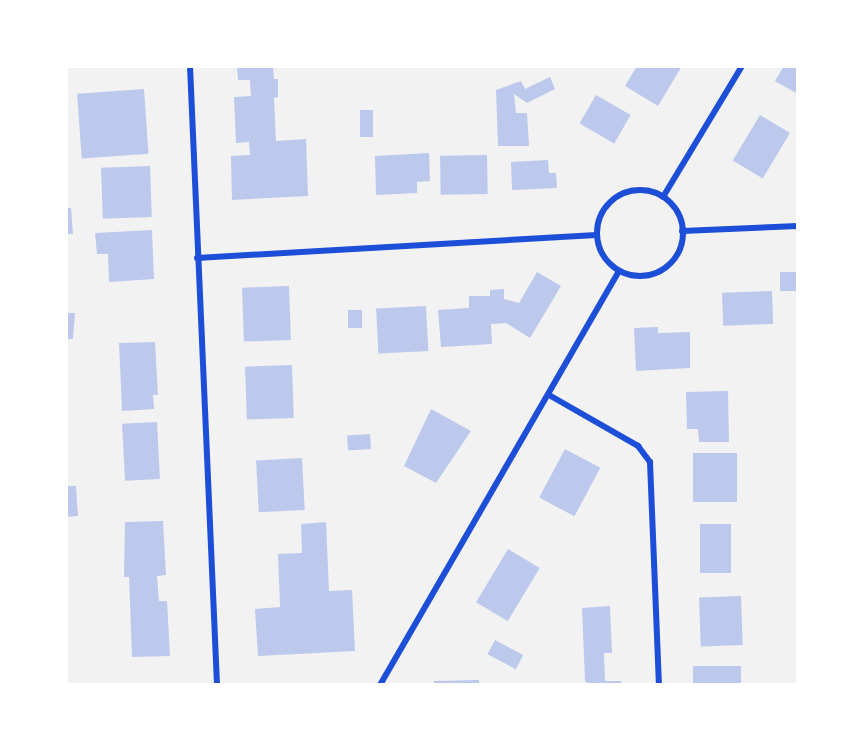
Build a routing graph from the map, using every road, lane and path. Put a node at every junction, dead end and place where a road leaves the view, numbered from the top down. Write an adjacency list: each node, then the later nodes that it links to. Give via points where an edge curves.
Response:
1 (190, 66): 7 (street)
2 (742, 66): 3 (street)
3 (663, 197): 5 (street, via 675,208); 6 (street, via 638,190 624,193 603,211)
4 (798, 226): 5 (street)
5 (682, 231): 8 (street, via 680,248 663,270 636,276)
6 (596, 235): 7 (street); 8 (street, via 600,252)
7 (197, 258): 10 (street)
8 (619, 271): 9 (street)
9 (549, 395): 11 (street); 12 (street, via 638,446 650,462)
10 (217, 685)
11 (380, 685)
12 (659, 685)

